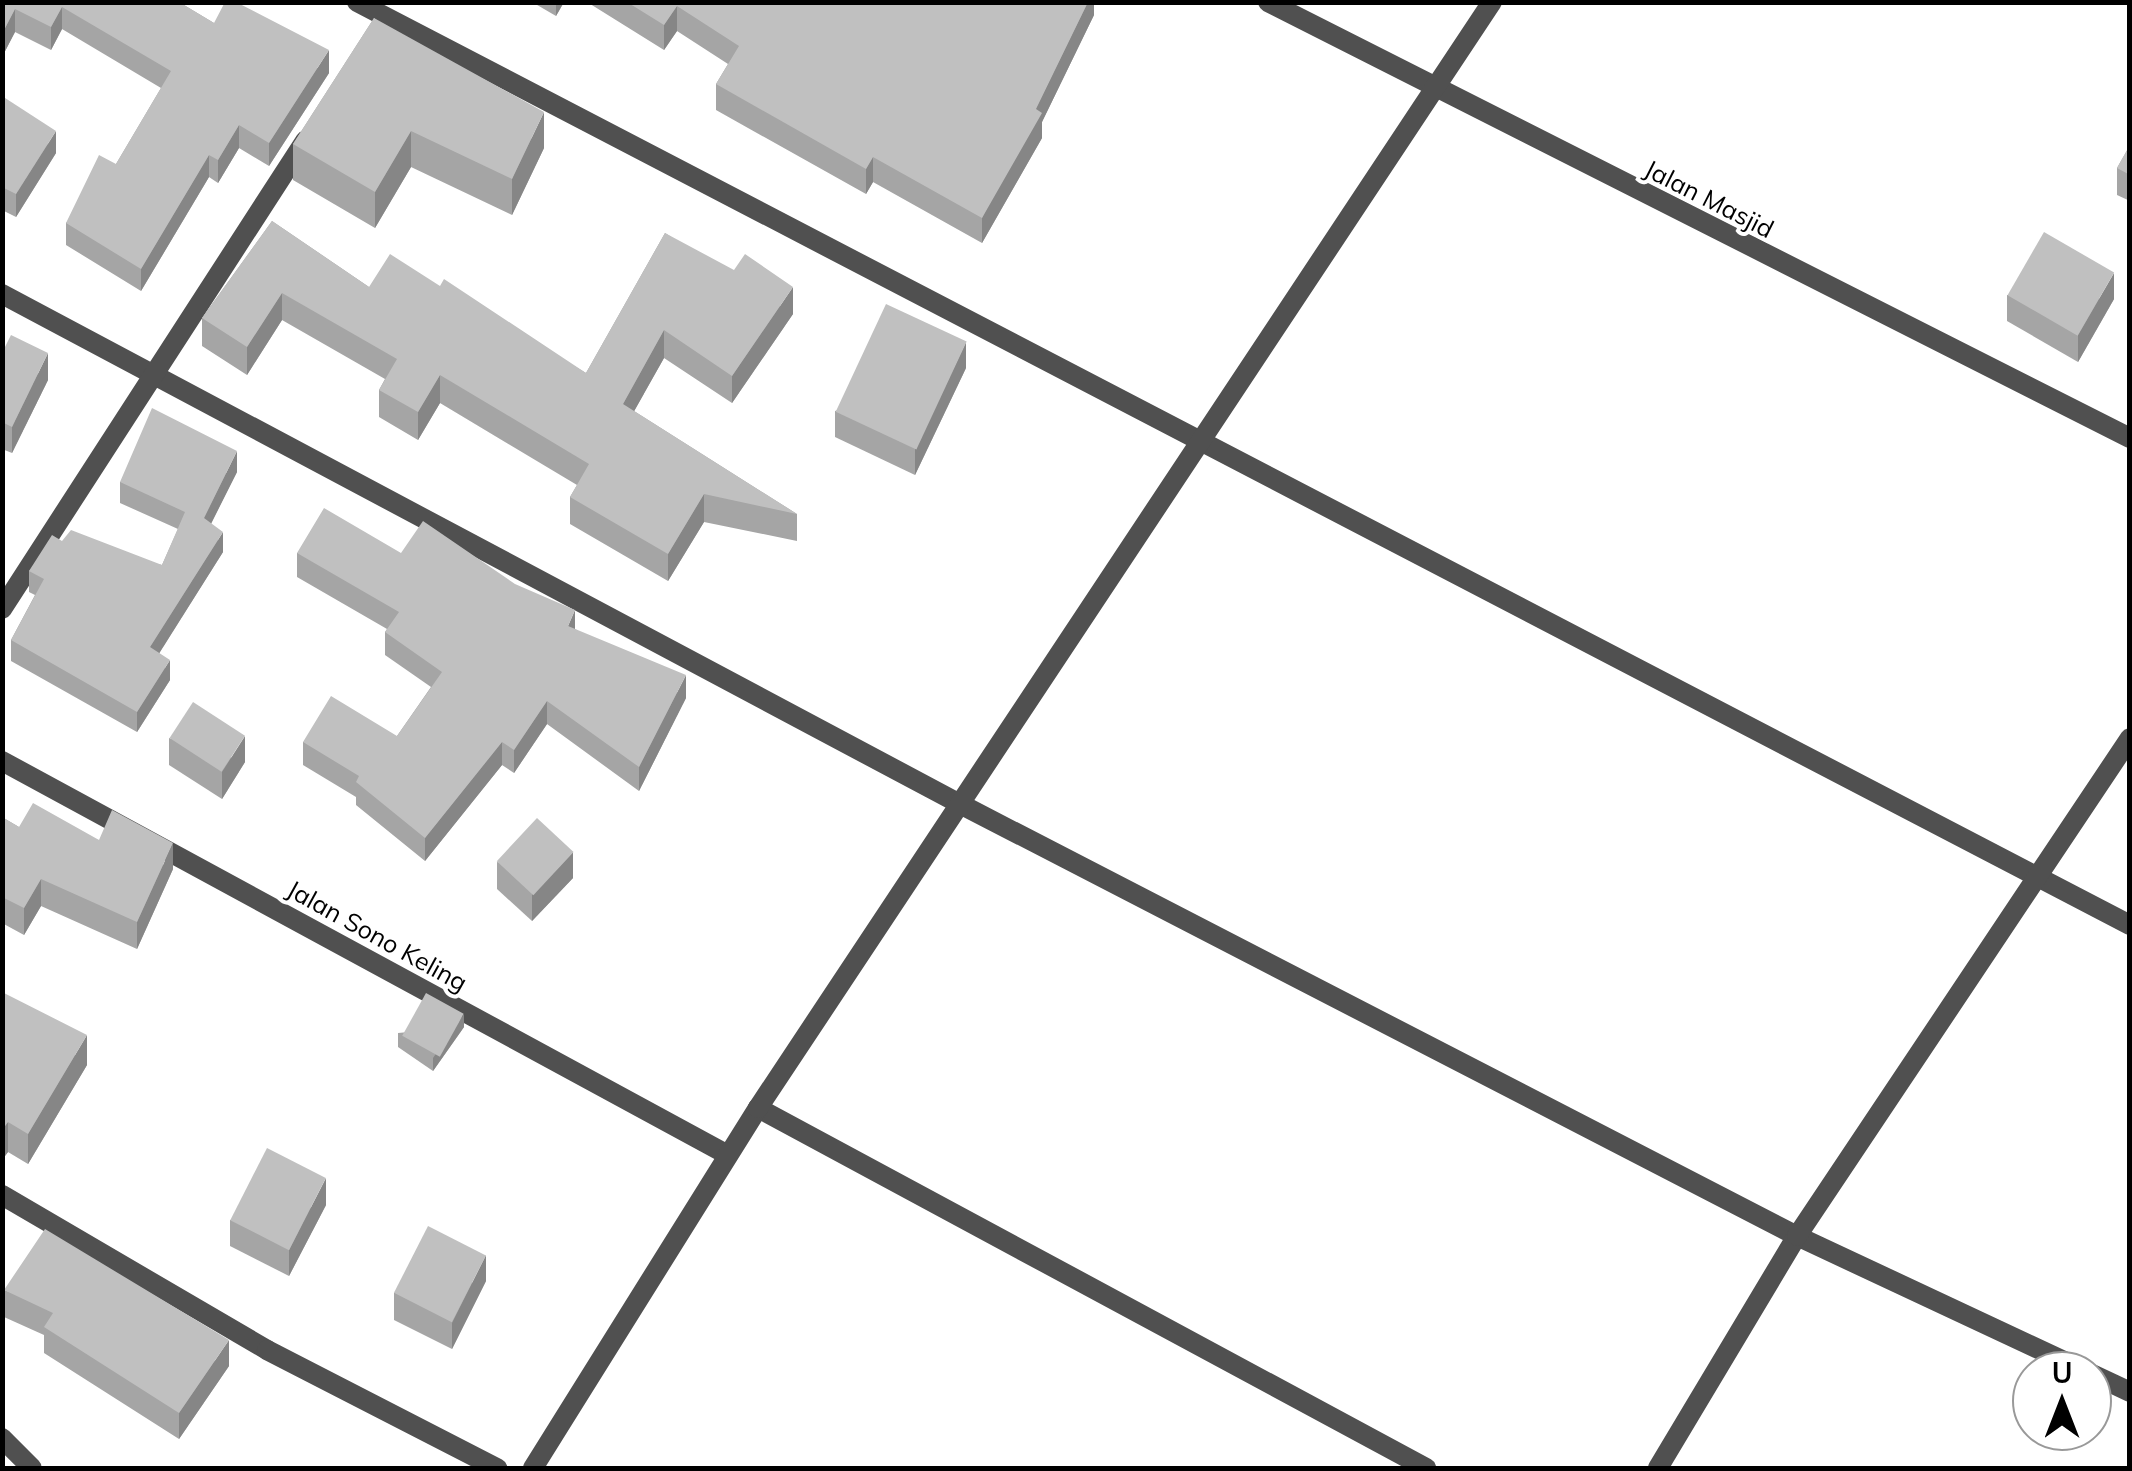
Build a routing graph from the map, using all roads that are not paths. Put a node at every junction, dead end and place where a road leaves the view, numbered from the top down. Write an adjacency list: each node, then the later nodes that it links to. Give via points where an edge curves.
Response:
1 (356, 2): 4 (street)
2 (1268, 2): 5 (street, Jalan Masjid)
3 (1492, 2): 5 (street)
4 (381, 16): 10 (street)
5 (1435, 86): 9 (street, Jalan Masjid); 10 (street)
6 (323, 111): 8 (street)
7 (2, 294): 8 (street)
8 (156, 376): 11 (street); 14 (street)
9 (2130, 438)
10 (1196, 447): 14 (street); 15 (street)
11 (2, 609)
12 (2130, 738): 15 (street)
13 (2, 761): 18 (street, Jalan Sono Keling)
14 (962, 805): 17 (street); 20 (street)
15 (2032, 879): 16 (street); 20 (street)
16 (2130, 926)
17 (758, 1108): 18 (street); 26 (street)
18 (728, 1156): 25 (street)
19 (2, 1195): 24 (street, via 267,1350)
20 (1797, 1236): 21 (street); 27 (street)
21 (2042, 1351)
22 (2, 1438): 23 (street)
23 (32, 1468)
24 (497, 1468)
25 (533, 1468)
26 (1426, 1468)
27 (1658, 1468)

